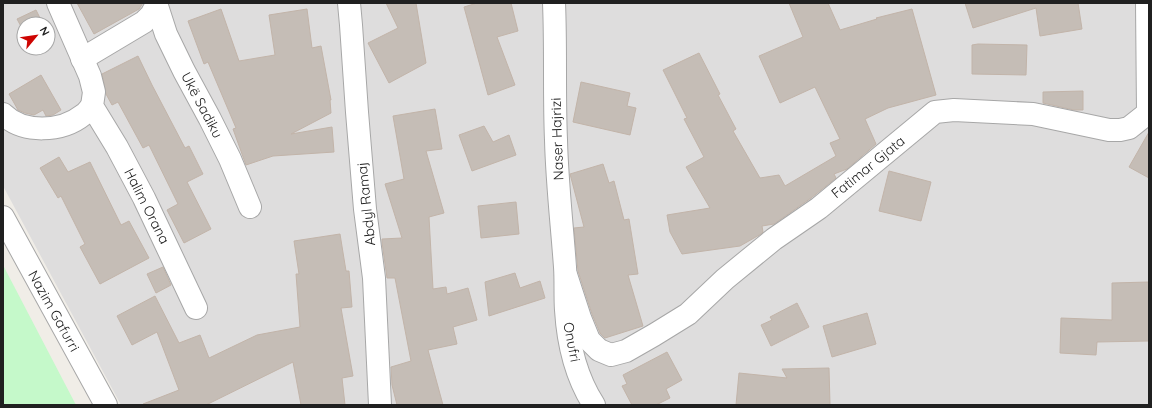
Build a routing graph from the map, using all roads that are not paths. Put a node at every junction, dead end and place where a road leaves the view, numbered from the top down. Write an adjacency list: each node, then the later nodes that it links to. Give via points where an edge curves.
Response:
1 (58, 3): 6 (street)
2 (349, 3): 14 (street, Abdyl Ramaj, via 365,208 374,278)
3 (554, 3): 11 (street, Naser Hajrizi, via 556,139)
4 (1147, 3): 11 (street, Fatimar Gjata, via 1148,113 1129,128 1109,130 1033,114 954,110 935,112 819,208 774,239 731,274 688,314 626,351 610,355 599,350 589,340)
5 (156, 4): 6 (street, via 144,22); 9 (street, Ukë Sadiku, via 166,34 230,159)
6 (82, 59): 7 (street, via 94,92)
7 (92, 106): 8 (street, via 71,123 56,128 20,125); 12 (street, Halim Orana, via 144,198)
8 (3, 114)
9 (250, 207)
10 (3, 218): 13 (street, Nazim Gafurri)
11 (566, 275): 15 (street, Onufri, via 569,340 574,362 586,393)
12 (196, 308)
13 (106, 405)
14 (380, 405)
15 (594, 405)

